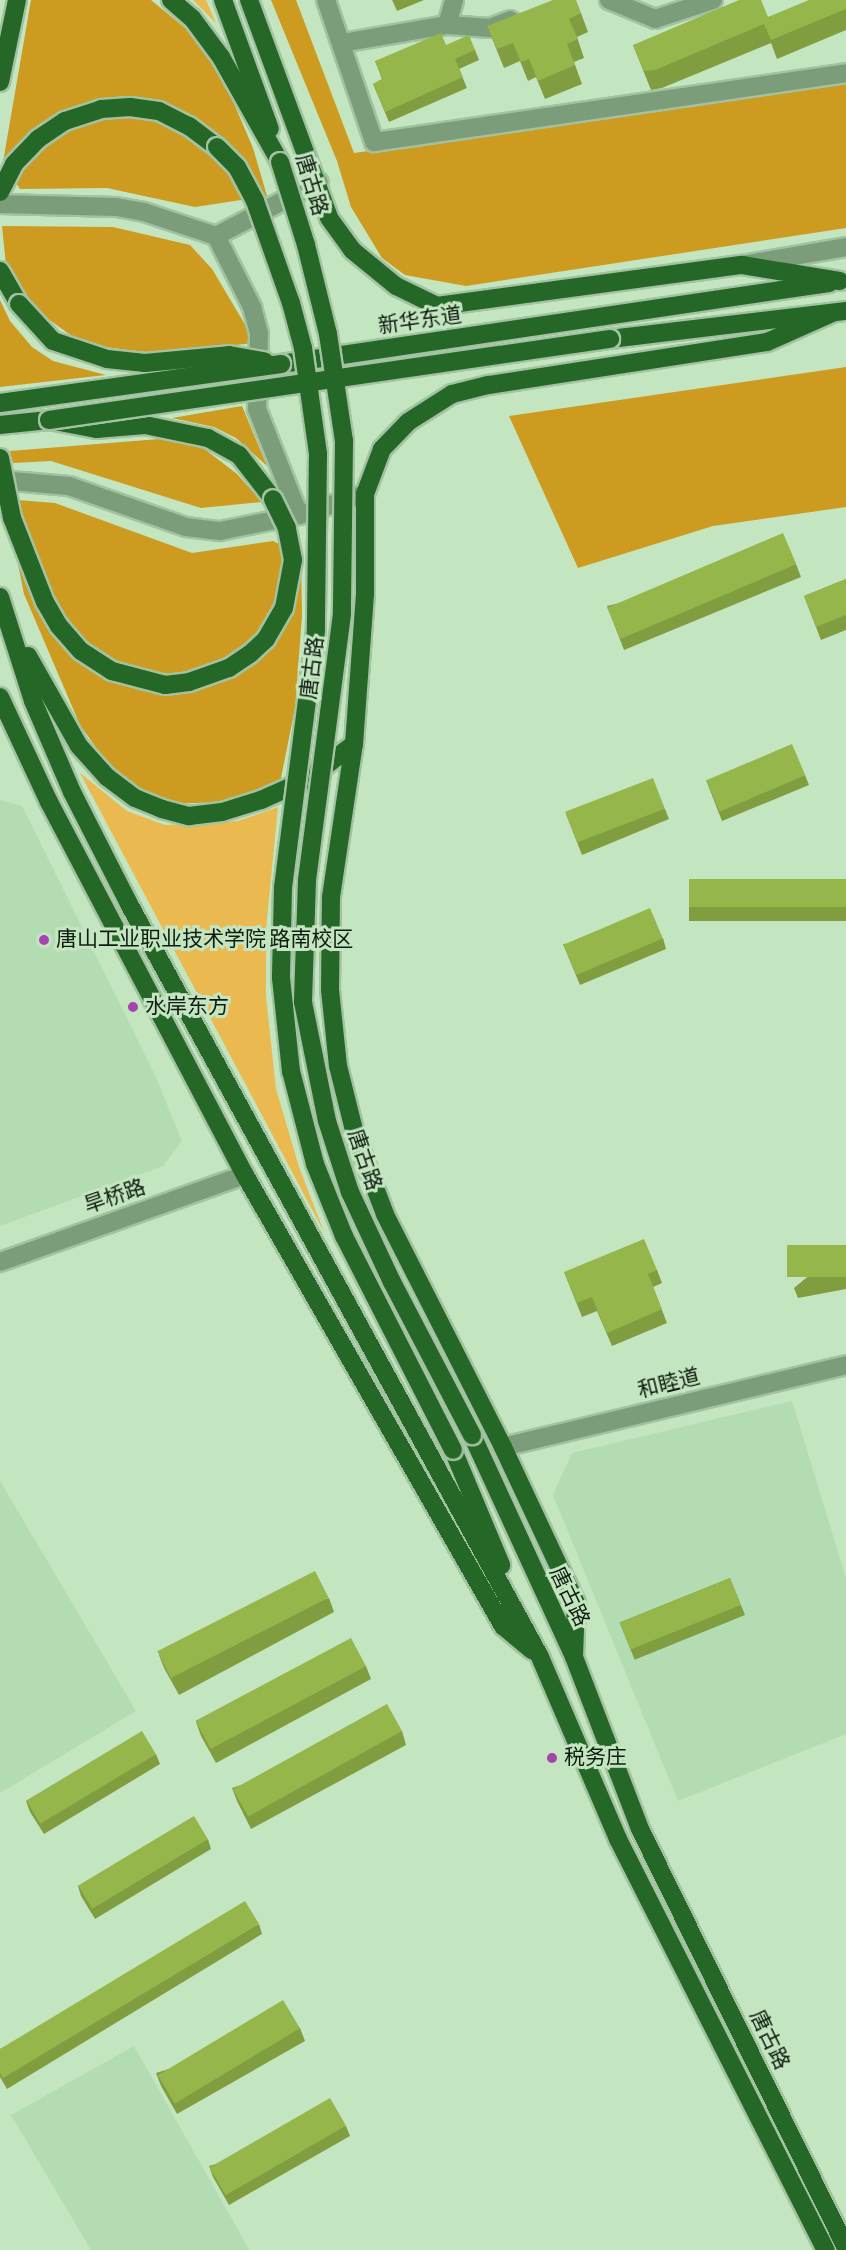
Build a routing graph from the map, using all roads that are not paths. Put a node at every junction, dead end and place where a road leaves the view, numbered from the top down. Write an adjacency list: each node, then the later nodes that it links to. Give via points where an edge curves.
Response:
1 (17, 0): 13 (main road)
2 (171, 0): 14 (main road, via 192,18 221,57)
3 (223, 0): 14 (main road, 唐古路, via 257,87)
4 (249, 0): 15 (main road)
5 (326, 0): 11 (street)
6 (453, 0): 10 (street)
7 (609, 0): 8 (street, via 655,19)
8 (713, 0)
9 (533, 12): 10 (street, via 490,28)
10 (447, 25): 11 (street)
11 (342, 43): 12 (street, via 374,142)
12 (846, 73)
13 (0, 82)
14 (280, 162): 40 (main road, 唐古路, bridge, via 306,245 327,334 344,441 342,614 307,880 303,1002 327,1121 350,1192 472,1435)
15 (319, 182): 18 (street); 20 (main road, via 329,218 352,250 396,286 437,306)
16 (0, 192): 39 (main road, bridge, via 14,164 38,139 65,121 101,109 130,107 159,111 189,126 237,167 255,201 303,348 319,493 316,630 283,887 281,978 291,1071 315,1164 344,1236 453,1450)
17 (0, 204): 18 (street, via 116,207)
18 (216, 236): 31 (street, via 252,307 259,334 257,409)
19 (846, 247): 20 (street)
20 (742, 265): 22 (main road)
21 (0, 271): 24 (main road, bridge, via 36,326 52,341 73,350 145,363 229,355)
22 (843, 281): 24 (main road, 新华东道, bridge)
23 (839, 312): 26 (main road, bridge, via 610,339); 30 (main road, via 767,342 452,394 408,422 382,449)
24 (281, 364): 25 (main road, 新华东道, bridge)
25 (0, 403)
26 (49, 420): 27 (main road); 28 (main road, bridge, via 96,429 145,425 208,438 238,455 260,478 287,528 293,560 284,608 266,639 250,654 229,668 189,682 165,685 112,671 81,651 45,602 12,518)
27 (0, 426)
28 (0, 458)
29 (0, 480): 31 (street, via 69,486 186,526 219,531)
30 (365, 494): 31 (street); 34 (main road, via 365,594)
31 (299, 515)
32 (1, 600): 34 (main road, via 50,701 79,746 107,777 135,798 189,816 222,812 308,779); 39 (main road, 唐古路, via 33,701 72,792)
33 (0, 698): 35 (main road, via 48,802)
34 (354, 744): 38 (main road, via 331,897 330,990 338,1066 356,1138 385,1214)
35 (245, 1175): 36 (street, 旱桥路); 39 (main road, via 503,1626)
36 (0, 1262)
37 (846, 1365): 38 (street, 和睦道)
38 (503, 1447): 40 (main road, via 576,1604)
39 (540, 1657): 42 (main road, 唐古路, via 618,1839)
40 (574, 1657): 41 (main road, 唐古路, via 640,1830)
41 (846, 2248)
42 (826, 2250)

